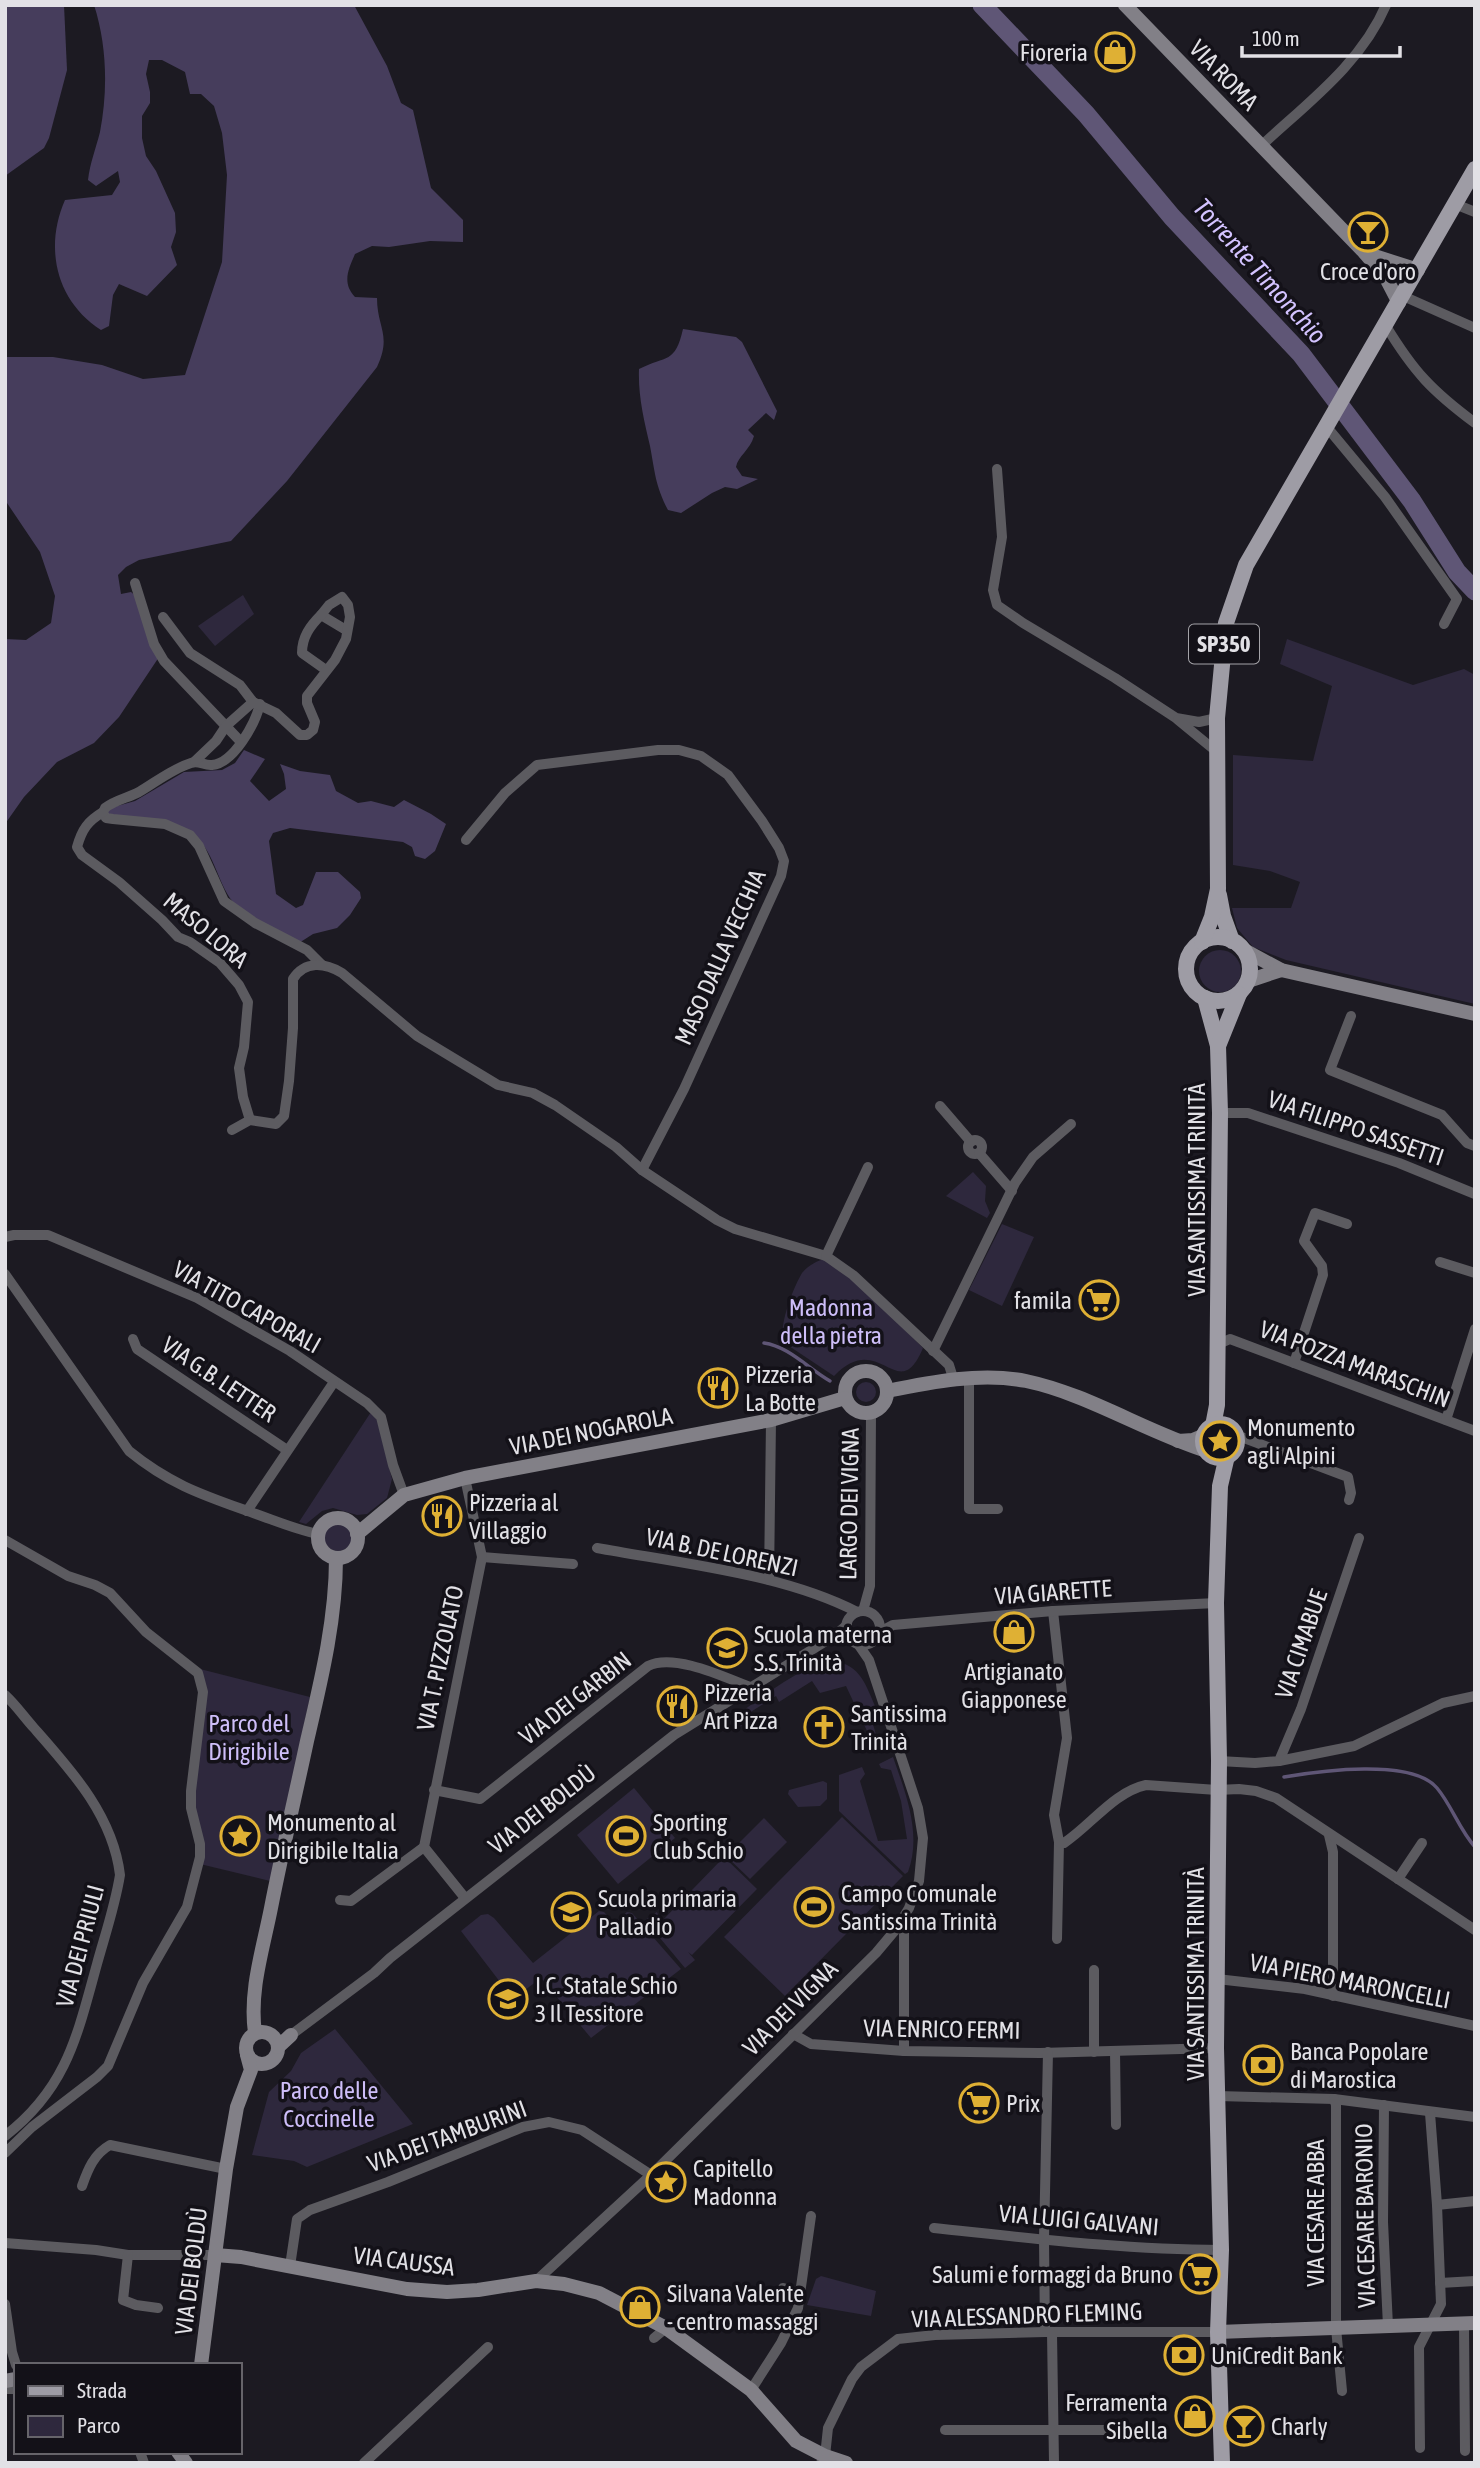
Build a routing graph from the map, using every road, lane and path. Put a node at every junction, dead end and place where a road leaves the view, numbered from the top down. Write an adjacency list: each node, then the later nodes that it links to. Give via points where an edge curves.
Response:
1 (1125, 5): 3 (street, VIA ROMA)
2 (1386, 5): 3 (street, VIA ROMA, via 1367,41)
3 (1261, 146): 7 (street, VIA ROMA)
4 (1475, 169): 5 (main road, SP350)
5 (1455, 204): 6 (street); 9 (main road, SP350)
6 (1475, 212)
7 (1364, 252): 8 (street, VIA ROMA); 9 (street, VIA ROMA)
8 (1387, 278): 9 (street); 9 (street, VIA ROMA)
9 (1407, 288): 10 (main road, SP350); 11 (street)
10 (1386, 326): 12 (street, via 1410,366 1431,389); 13 (main road, VIA SANTISSIMA TRINITÀ / SP350)
11 (1475, 328)
12 (1475, 423)
13 (1327, 425): 18 (street, via 1457,599); 22 (main road, VIA SANTISSIMA TRINITÀ / SP350, via 1246,565 1226,623)
14 (997, 469): 23 (street, via 1002,537 993,590 997,605)
15 (135, 583): 24 (street, via 158,652)
16 (321, 615): 19 (street); 19 (street, via 342,597 350,617); 20 (street, via 309,627 301,650)
17 (163, 617): 21 (street, via 190,653 240,685)
18 (1444, 624)
19 (346, 631): 20 (street, via 342,649)
20 (326, 670): 21 (street, via 307,696 315,722 307,735 300,735)
21 (257, 703): 24 (street); 25 (street, via 258,713)
22 (1217, 718): 23 (street, via 1199,722); 26 (main road, VIA SANTISSIMA TRINITÀ / SP350)
23 (1176, 719): 26 (street)
24 (226, 726): 25 (street); 27 (street)
25 (241, 742): 27 (street, via 227,760 212,765)
26 (1217, 752): 30 (main road, VIA SANTISSIMA TRINITÀ / SP350)
27 (195, 761): 28 (street, MASO LORA, via 110,804)
28 (103, 812): 33 (street, via 106,818 164,824 190,835 224,901 307,950); 42 (street, MASO LORA, via 88,821 80,836 77,847 82,856 119,882 178,937 220,963 248,1002 239,1068)
29 (466, 840): 47 (street, MASO DALLA VECCHIA, via 505,793 537,765 679,750 701,756 728,775 779,848 784,861 781,876)
30 (1217, 889): 31 (main road, VIA SANTISSIMA TRINITÀ / SP350); 32 (main road, VIA SANTISSIMA TRINITÀ / SP350, via 1223,916)
31 (1202, 942): 32 (main road, via 1217,937); 36 (main road, VIA SANTISSIMA TRINITÀ / SP350, via 1189,957 1187,976)
32 (1238, 946): 34 (street); 35 (main road, VIA SANTISSIMA TRINITÀ / SP350, via 1250,965)
33 (322, 965): 42 (street, via 307,965 293,979 292,1052 284,1116 276,1124); 47 (street, via 342,973 426,1042 498,1085 533,1093 555,1105)
34 (1282, 970): 35 (street); 37 (street)
35 (1243, 987): 36 (main road, via 1223,1001); 39 (main road, VIA SANTISSIMA TRINITÀ)
36 (1205, 999): 39 (main road, VIA SANTISSIMA TRINITÀ)
37 (1475, 1014)
38 (1351, 1016): 45 (street, via 1330,1070 1442,1115)
39 (1218, 1046): 41 (main road, VIA SANTISSIMA TRINITÀ)
40 (940, 1106): 48 (street, via 971,1142 970,1152 979,1153)
41 (1220, 1113): 49 (street, VIA FILIPPO SASSETTI, via 1248,1113 1399,1163); 57 (main road, VIA SANTISSIMA TRINITÀ)
42 (250, 1120): 44 (street)
43 (1071, 1124): 48 (street, via 1027,1164)
44 (232, 1130)
45 (1475, 1146)
46 (868, 1167): 52 (street)
47 (642, 1170): 52 (street, via 735,1229)
48 (1012, 1191): 59 (street)
49 (1475, 1194)
50 (1347, 1224): 60 (street, via 1315,1213 1304,1241 1322,1266 1323,1275)
51 (5, 1237): 63 (street, VIA TITO CAPORALI, via 48,1235 167,1285 250,1327)
52 (826, 1256): 59 (street, via 853,1275)
53 (1440, 1262): 54 (street)
54 (1475, 1273)
55 (5, 1274): 76 (street, via 129,1451 181,1486)
56 (1475, 1329): 68 (street)
57 (1220, 1338): 60 (street, VIA POZZA MARASCHIN); 70 (main road, VIA SANTISSIMA TRINITÀ, via 1217,1405)
58 (133, 1339): 71 (street, VIA G.B. LETTER, via 138,1349)
59 (933, 1351): 62 (street, via 949,1365)
60 (1294, 1363): 68 (street, VIA POZZA MARASCHIN)
61 (970, 1379): 62 (street); 70 (street, via 1025,1381 1173,1441); 75 (street, via 969,1508)
62 (954, 1381): 64 (street)
63 (334, 1382): 71 (street); 73 (street, VIA TITO CAPORALI, via 381,1417)
64 (887, 1391): 65 (street, via 882,1378 863,1371 850,1377); 66 (street, via 882,1404)
65 (845, 1398): 66 (street, via 852,1408); 67 (street, VIA DEI NOGAROLA)
66 (871, 1412): 88 (street, LARGO DEI VIGNA, via 868,1597)
67 (771, 1420): 72 (street, VIA DEI NOGAROLA); 85 (street)
68 (1446, 1420): 69 (street, VIA POZZA MARASCHIN)
69 (1475, 1431)
70 (1221, 1442): 74 (street, via 1256,1443 1348,1477); 86 (main road, VIA SANTISSIMA TRINITÀ)
71 (287, 1450): 76 (street)
72 (466, 1478): 73 (street, VIA DEI NOGAROLA); 82 (street, VIA T. PIZZOLATO)
73 (404, 1495): 78 (street, VIA DEI NOGAROLA)
74 (1349, 1500)
75 (998, 1509)
76 (247, 1511): 77 (street)
77 (318, 1534): 78 (street, via 325,1522 338,1518 351,1522); 83 (street, via 322,1550)
78 (357, 1534): 83 (street, via 352,1551)
79 (1359, 1538): 98 (street, VIA CIMABUE)
80 (5, 1540): 132 (street, via 68,1576 110,1593 146,1632 198,1673 203,1692 191,1791 200,1857 187,1907 143,1983 108,2066)
81 (597, 1548): 85 (street, VIA B. DE LORENZI)
82 (482, 1557): 84 (street); 99 (street, VIA T. PIZZOLATO)
83 (336, 1558): 117 (street, via 326,1659 254,1986 253,2018)
84 (573, 1564)
85 (769, 1580): 88 (street, VIA B. DE LORENZI, via 837,1601)
86 (1216, 1604): 87 (street, VIA GIARETTE); 97 (main road, VIA SANTISSIMA TRINITÀ)
87 (1054, 1611): 89 (street, VIA GIARETTE); 102 (street, via 1068,1738 1054,1815)
88 (861, 1616): 89 (street); 90 (street, VIA DEI BOLDÙ); 91 (street); 92 (street)
89 (893, 1625): 91 (street, VIA GIARETTE)
90 (835, 1636): 92 (street); 94 (street, VIA DEI BOLDÙ)
91 (878, 1636): 92 (street, VIA GIARETTE, via 867,1645); 93 (street)
92 (854, 1642): 93 (street, VIA DEI VIGNA)
93 (869, 1660): 108 (street, VIA DEI VIGNA, via 918,1808 923,1838 919,1881)
94 (750, 1686): 99 (street, VIA DEI GARBIN, via 693,1667 657,1662 480,1799); 106 (street, VIA DEI BOLDÙ, via 674,1735)
95 (5, 1695): 131 (street, VIA DEI PRIULI, via 88,1793 118,1855 120,1875 66,2064 49,2094)
96 (1475, 1696): 98 (street, via 1443,1703 1354,1746)
97 (1219, 1761): 98 (street); 100 (main road, VIA SANTISSIMA TRINITÀ)
98 (1279, 1761)
99 (434, 1790): 104 (street, VIA T. PIZZOLATO)
100 (1217, 1790): 101 (street, via 1247,1790 1276,1798); 102 (street, via 1132,1788 1077,1835); 112 (main road, VIA SANTISSIMA TRINITÀ)
101 (1329, 1835): 105 (street); 113 (street, via 1334,1852)
102 (1059, 1842): 110 (street)
103 (1422, 1843): 105 (street)
104 (424, 1847): 106 (street); 107 (street, via 351,1901)
105 (1398, 1880): 109 (street)
106 (465, 1898): 116 (street, VIA DEI BOLDÙ)
107 (340, 1900)
108 (904, 1919): 115 (street, VIA DEI VIGNA); 119 (street)
109 (1475, 1930)
110 (1058, 1939)
111 (1094, 1970): 122 (street)
112 (1217, 1979): 113 (street, VIA PIERO MARONCELLI); 118 (main road, VIA SANTISSIMA TRINITÀ)
113 (1333, 1996): 114 (street, VIA PIERO MARONCELLI)
114 (1475, 2026)
115 (793, 2034): 119 (street, VIA ENRICO FERMI, via 811,2044); 133 (street, VIA DEI VIGNA)
116 (291, 2035): 117 (street, VIA DEI BOLDÙ)
117 (269, 2042): 123 (street, VIA DEI BOLDÙ, via 246,2045); 123 (street, via 259,2064); 124 (street, VIA DEI BOLDÙ)
118 (1216, 2048): 120 (street, VIA ENRICO FERMI); 125 (main road, VIA SANTISSIMA TRINITÀ)
119 (904, 2051): 121 (street, VIA ENRICO FERMI)
120 (1115, 2051): 122 (street, VIA ENRICO FERMI); 130 (street)
121 (1048, 2052): 122 (street, VIA ENRICO FERMI); 140 (street)
122 (1094, 2052)
123 (247, 2055): 124 (street, VIA DEI BOLDÙ, via 251,2070)
124 (242, 2090): 134 (street, VIA DEI BOLDÙ)
125 (1218, 2096): 126 (street); 142 (main road, VIA SANTISSIMA TRINITÀ)
126 (1334, 2099): 127 (street); 157 (street, VIA CESARE ABBA)
127 (1384, 2105): 128 (street); 155 (street, VIA CESARE BARONIO)
128 (1430, 2113): 129 (street); 137 (street)
129 (1475, 2117)
130 (1115, 2125)
131 (5, 2136)
132 (5, 2153)
133 (651, 2175): 145 (street, VIA DEI TAMBURINI, via 582,2130 549,2122 523,2127 310,2210 298,2219); 146 (street, VIA DEI VIGNA)
134 (226, 2176): 135 (street, via 110,2145 90,2164); 144 (street, VIA DEI BOLDÙ)
135 (82, 2186)
136 (1475, 2201): 137 (street)
137 (1437, 2205): 148 (street)
138 (811, 2216): 150 (street)
139 (934, 2228): 140 (street, VIA LUIGI GALVANI)
140 (1044, 2239): 142 (street, VIA LUIGI GALVANI); 159 (street)
141 (5, 2243): 143 (street, VIA CAUSSA)
142 (1221, 2250): 158 (main road, VIA SANTISSIMA TRINITÀ)
143 (128, 2255): 144 (street, VIA CAUSSA); 152 (street, via 123,2300)
144 (220, 2255): 145 (street, VIA CAUSSA); 163 (street, VIA DEI BOLDÙ); 164 (street, VIA DEI BOLDÙ)
145 (290, 2266): 146 (street, VIA CAUSSA, via 421,2290 478,2290)
146 (536, 2281): 156 (street, VIA CAUSSA, via 599,2293)
147 (1475, 2281): 148 (street)
148 (1440, 2283): 154 (street, via 1441,2304)
149 (783, 2288): 150 (street)
150 (800, 2293): 165 (street, via 781,2343)
151 (5, 2304): 162 (street)
152 (158, 2308)
153 (1469, 2324): 154 (street); 171 (street)
154 (1430, 2325): 155 (street); 170 (street, via 1419,2347)
155 (1388, 2326): 157 (street)
156 (666, 2328): 160 (street); 165 (street, VIA CAUSSA)
157 (1336, 2328): 158 (street); 166 (street, VIA CESARE ABBA)
158 (1218, 2332): 159 (street, VIA ALESSANDRO FLEMING); 176 (main road, VIA SANTISSIMA TRINITÀ)
159 (1049, 2333): 169 (street); 172 (street, VIA ALESSANDRO FLEMING, via 898,2339 852,2379 828,2428)
160 (654, 2339)
161 (488, 2347): 173 (street)
162 (15, 2363)
163 (201, 2363)
164 (211, 2363)
165 (751, 2390): 172 (street, VIA CAUSSA, via 796,2441)
166 (1342, 2391)
167 (945, 2430): 169 (street)
168 (1124, 2430): 169 (street)
169 (1054, 2431): 175 (street)
170 (1420, 2448)
171 (1465, 2451)
172 (823, 2460): 174 (street, VIA CAUSSA)
173 (364, 2463)
174 (846, 2463)
175 (1054, 2463)
176 (1222, 2463)

